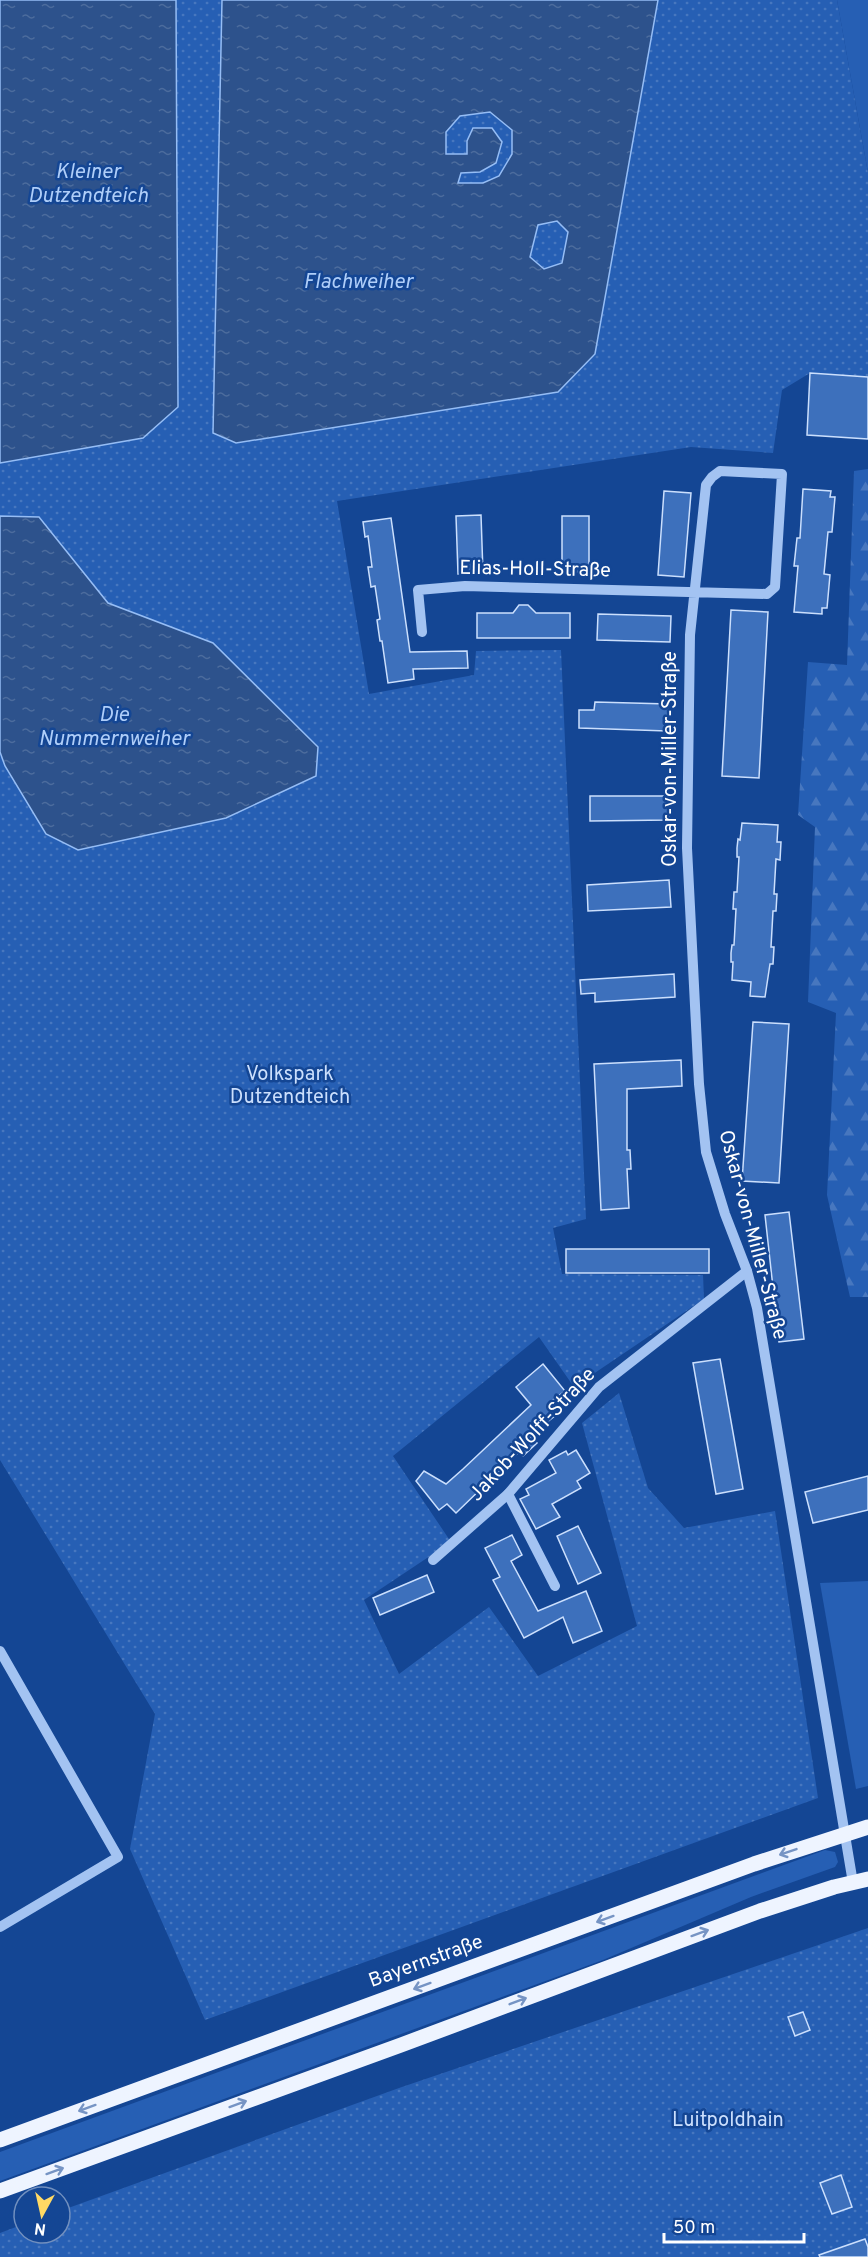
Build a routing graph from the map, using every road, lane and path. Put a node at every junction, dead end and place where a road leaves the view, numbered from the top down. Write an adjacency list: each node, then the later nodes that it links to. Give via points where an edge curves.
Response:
1 (694, 591): 1 (street, Oskar-von-Miller-Straße, via 767,594 775,587 782,474 720,471 712,477 706,485); 2 (street, Elias-Holl-Straße, via 465,586 418,590); 3 (street, Oskar-von-Miller-Straße, via 687,848 699,1084 706,1152)
2 (422, 632)
3 (747, 1271): 4 (street, Jakob-Wolff-Straße, via 599,1387); 9 (street, Oskar-von-Miller-Straße, via 785,1470)
4 (508, 1494): 5 (street, Jakob-Wolff-Straße); 6 (street)
5 (433, 1560)
6 (555, 1586)
7 (0, 1651): 11 (street, via 118,1857)
8 (868, 1827): 9 (main road, Bayernstraße)
9 (844, 1834): 10 (street, Oskar-von-Miller-Straße); 12 (main road, Bayernstraße, one-way to 12)
10 (860, 1881): 13 (main road, one-way to 10, via 769,1908)
11 (0, 1927)
12 (0, 2140)
13 (0, 2191)

